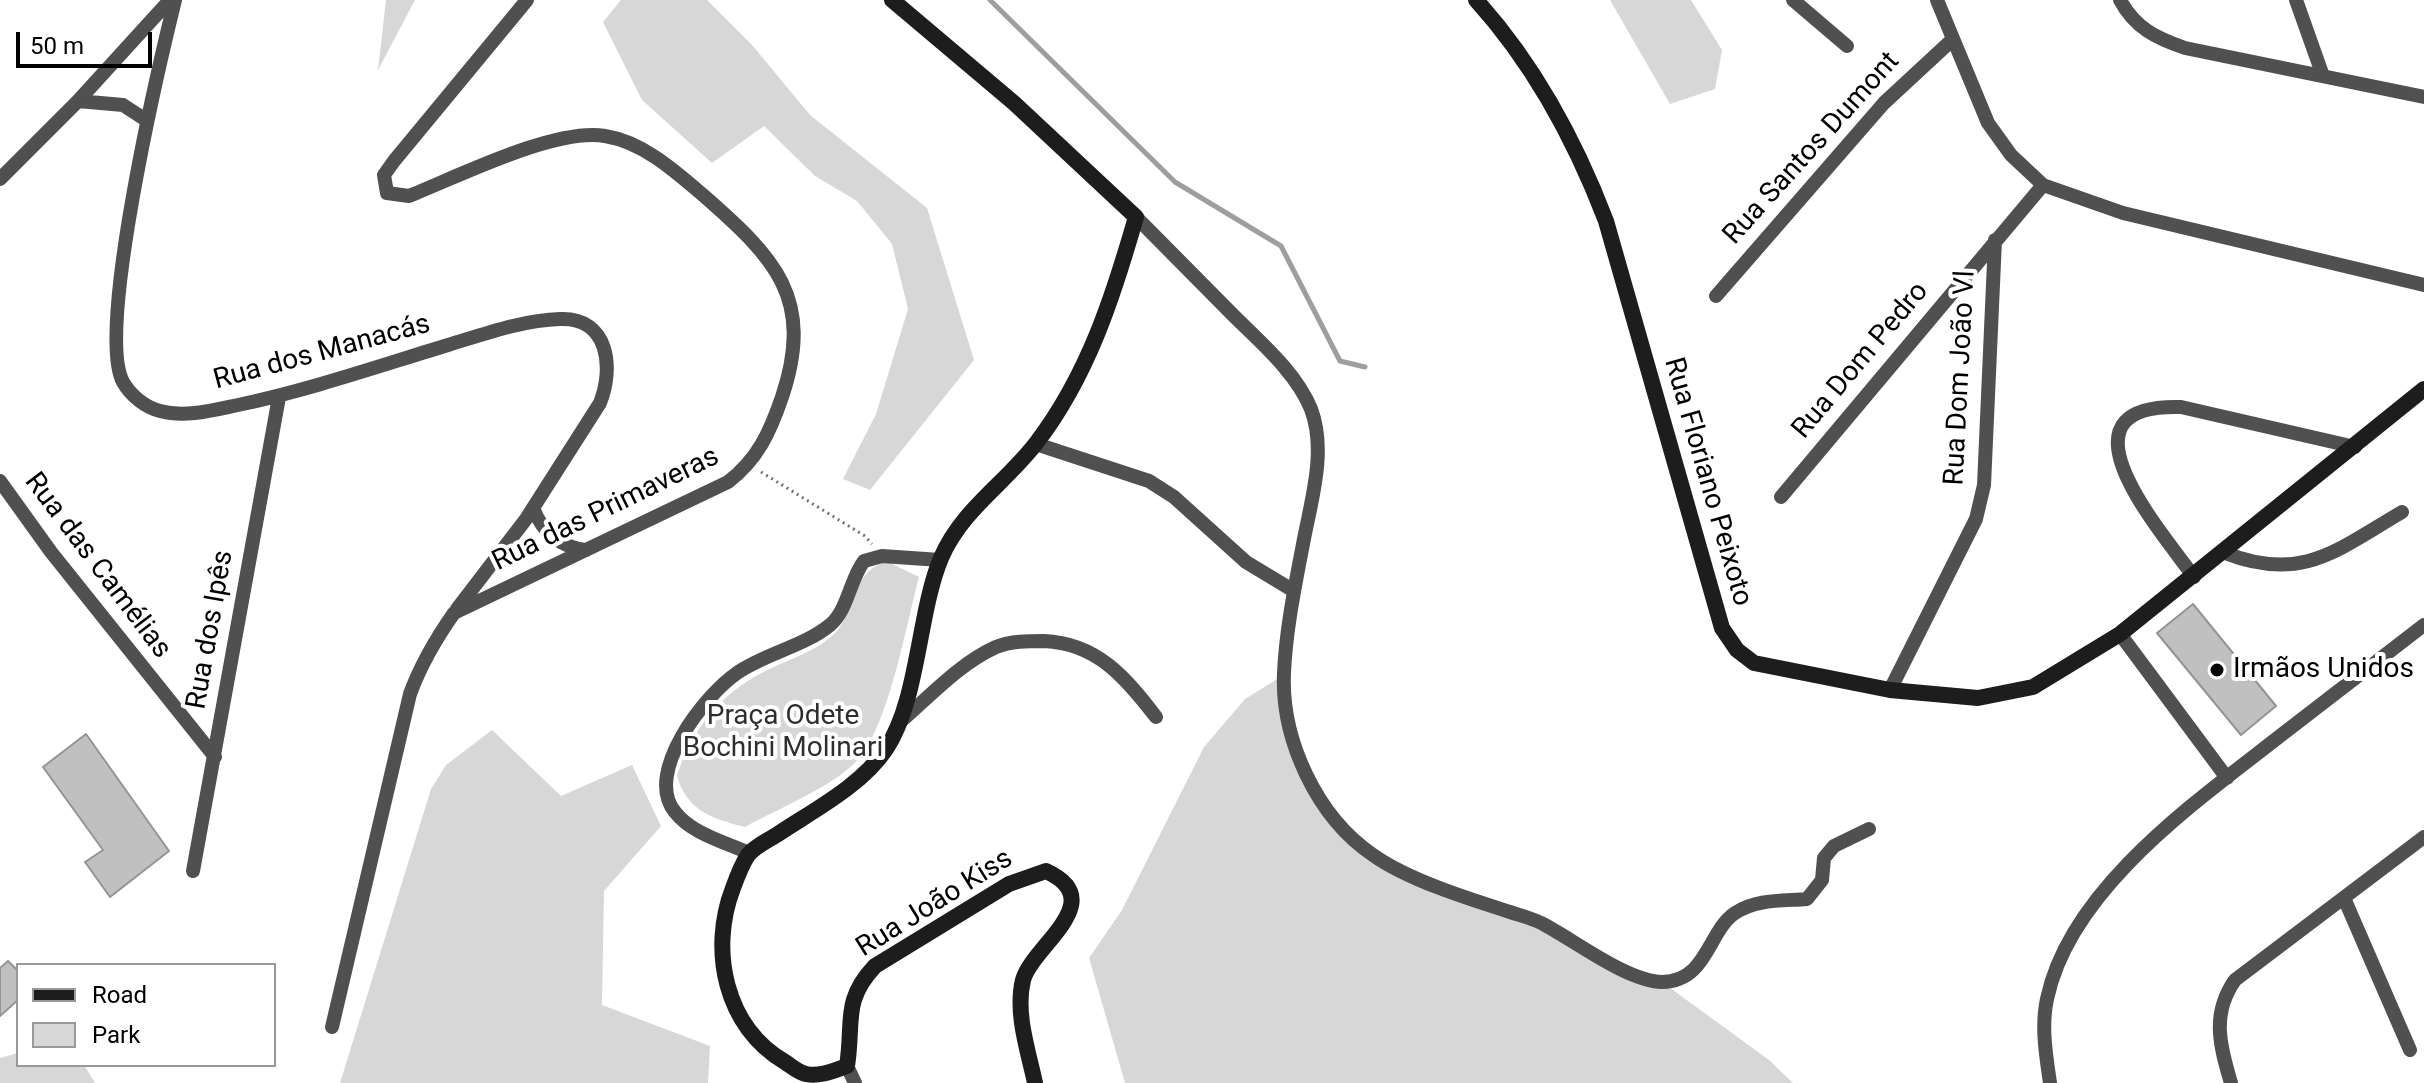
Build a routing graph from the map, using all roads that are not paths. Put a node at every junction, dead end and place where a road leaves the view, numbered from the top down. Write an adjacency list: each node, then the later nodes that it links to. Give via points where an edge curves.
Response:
1 (172, 0): 13 (street); 14 (street, Rua dos Manacás)
2 (527, 0): 29 (street, Rua das Primaveras, via 394,161 384,175 387,193 409,196 575,135 605,136 635,146 677,172 759,249 783,282 796,329 793,364 776,415 749,465 702,496)
3 (892, 0): 17 (street, via 1014,103)
4 (1476, 0): 37 (street, Rua Floriano Peixoto, via 1526,63 1591,182 1722,628 1754,663)
5 (1793, 0): 10 (street)
6 (1937, 0): 9 (street)
7 (2120, 0): 11 (street, via 2136,25 2154,37)
8 (2296, 0): 11 (street)
9 (1952, 40): 16 (street, via 1988,123 2011,155); 20 (street, Rua Santos Dumont, via 1884,103)
10 (1847, 46)
11 (2323, 76): 12 (street)
12 (2424, 97)
13 (78, 101): 14 (street, via 112,101); 15 (street)
14 (146, 120): 22 (street, Rua dos Manacás, via 118,309 115,360 123,382 138,400 177,414)
15 (0, 179)
16 (2043, 185): 18 (street, Rua Dom Pedro); 19 (street, via 2123,213)
17 (1136, 217): 23 (street, via 1096,341); 33 (street, via 1269,351 1310,408 1318,436 1315,480)
18 (1995, 240): 26 (street, Rua Dom Pedro); 37 (street, Rua Dom João Vl, via 1984,485 1976,519)
19 (2424, 285)
20 (1716, 296)
21 (2424, 389): 24 (street, Rua Floriano Peixoto)
22 (279, 397): 27 (street, Rua dos Manacás, via 506,328 562,318 585,323 607,349 607,386); 40 (street, Rua dos Ipês)
23 (1036, 444): 31 (street, via 956,529); 33 (street, via 1149,481 1246,562)
24 (2355, 447): 30 (street, Rua Floriano Peixoto); 32 (street, via 2181,407 2154,407 2127,421 2116,452 2123,471)
25 (0, 481): 40 (street, Rua das Camélias)
26 (1781, 497)
27 (533, 508): 29 (street, via 549,535); 34 (street, Rua dos Manacás)
28 (2402, 512): 30 (street, via 2324,555 2291,566 2268,567)
29 (587, 550): 34 (street, Rua das Primaveras)
30 (2225, 553): 32 (street, Rua Floriano Peixoto)
31 (940, 560): 39 (street); 44 (street, via 882,556 864,561 834,622 739,671 695,712 673,755 667,801 689,826)
32 (2194, 577): 36 (street, Rua Floriano Peixoto)
33 (1294, 591): 42 (street, via 1284,675 1291,734 1307,777 1348,834 1374,856 1460,896 1542,922 1618,968 1662,982 1691,972 1731,914 1753,903 1807,899 1822,880 1824,858 1834,846)
34 (454, 613): 47 (street, via 422,662 410,694)
35 (2424, 625): 41 (street)
36 (2120, 634): 37 (street, Rua Floriano Peixoto, via 2033,687 1978,698); 41 (street)
37 (1890, 690)
38 (1156, 717): 39 (street, via 1123,675 1091,651 1062,642 1023,640 997,647 964,667)
39 (899, 723): 44 (street, via 869,769)
40 (215, 757): 45 (street, Rua dos Ipês)
41 (2227, 778): 52 (street, via 2141,851 2067,945 2047,997 2043,1030)
42 (1869, 829)
43 (2424, 837): 46 (street)
44 (749, 853): 49 (street, via 723,921 721,959 743,1024 769,1053 805,1074)
45 (193, 871)
46 (2344, 898): 48 (street); 53 (street, via 2257,961 2222,998 2220,1035)
47 (332, 1027)
48 (2410, 1050)
49 (847, 1066): 50 (street, Rua João Kiss); 51 (street, Rua João Kiss, via 858,984 875,966 1009,884 1046,871 1059,877 1069,891 1071,908 1024,978 1022,1023)
50 (855, 1083)
51 (1035, 1083)
52 (2050, 1083)
53 (2231, 1083)

